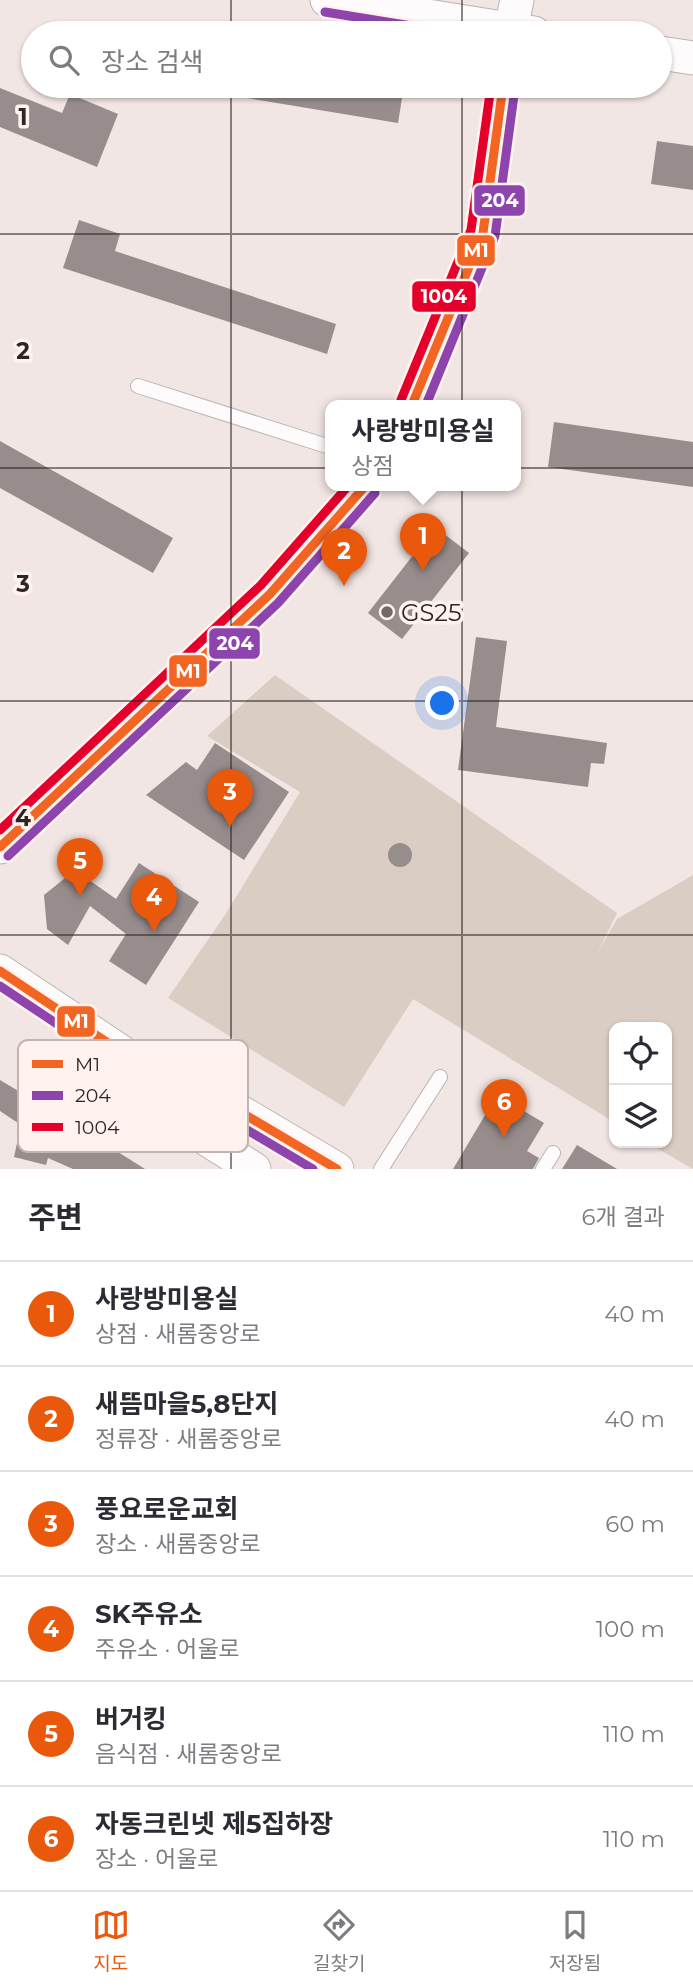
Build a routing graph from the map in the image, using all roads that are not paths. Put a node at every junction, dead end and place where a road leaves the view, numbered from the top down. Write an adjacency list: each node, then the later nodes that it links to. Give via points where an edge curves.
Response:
1 (327, 0): 2 (street)
2 (494, 21)
3 (672, 55): 4 (street)
4 (693, 58)
5 (501, 98): 7 (street, via 482,233)
6 (138, 386): 8 (lane)
7 (414, 400)
8 (325, 445)
9 (361, 491): 10 (street, via 270,594)
10 (0, 847)
11 (0, 971): 12 (street)
12 (104, 1040)
13 (440, 1077): 19 (lane)
14 (248, 1116): 18 (street)
15 (227, 1152): 17 (street)
16 (553, 1153): 20 (lane)
17 (254, 1169)
18 (337, 1169)
19 (381, 1169)
20 (543, 1169)

